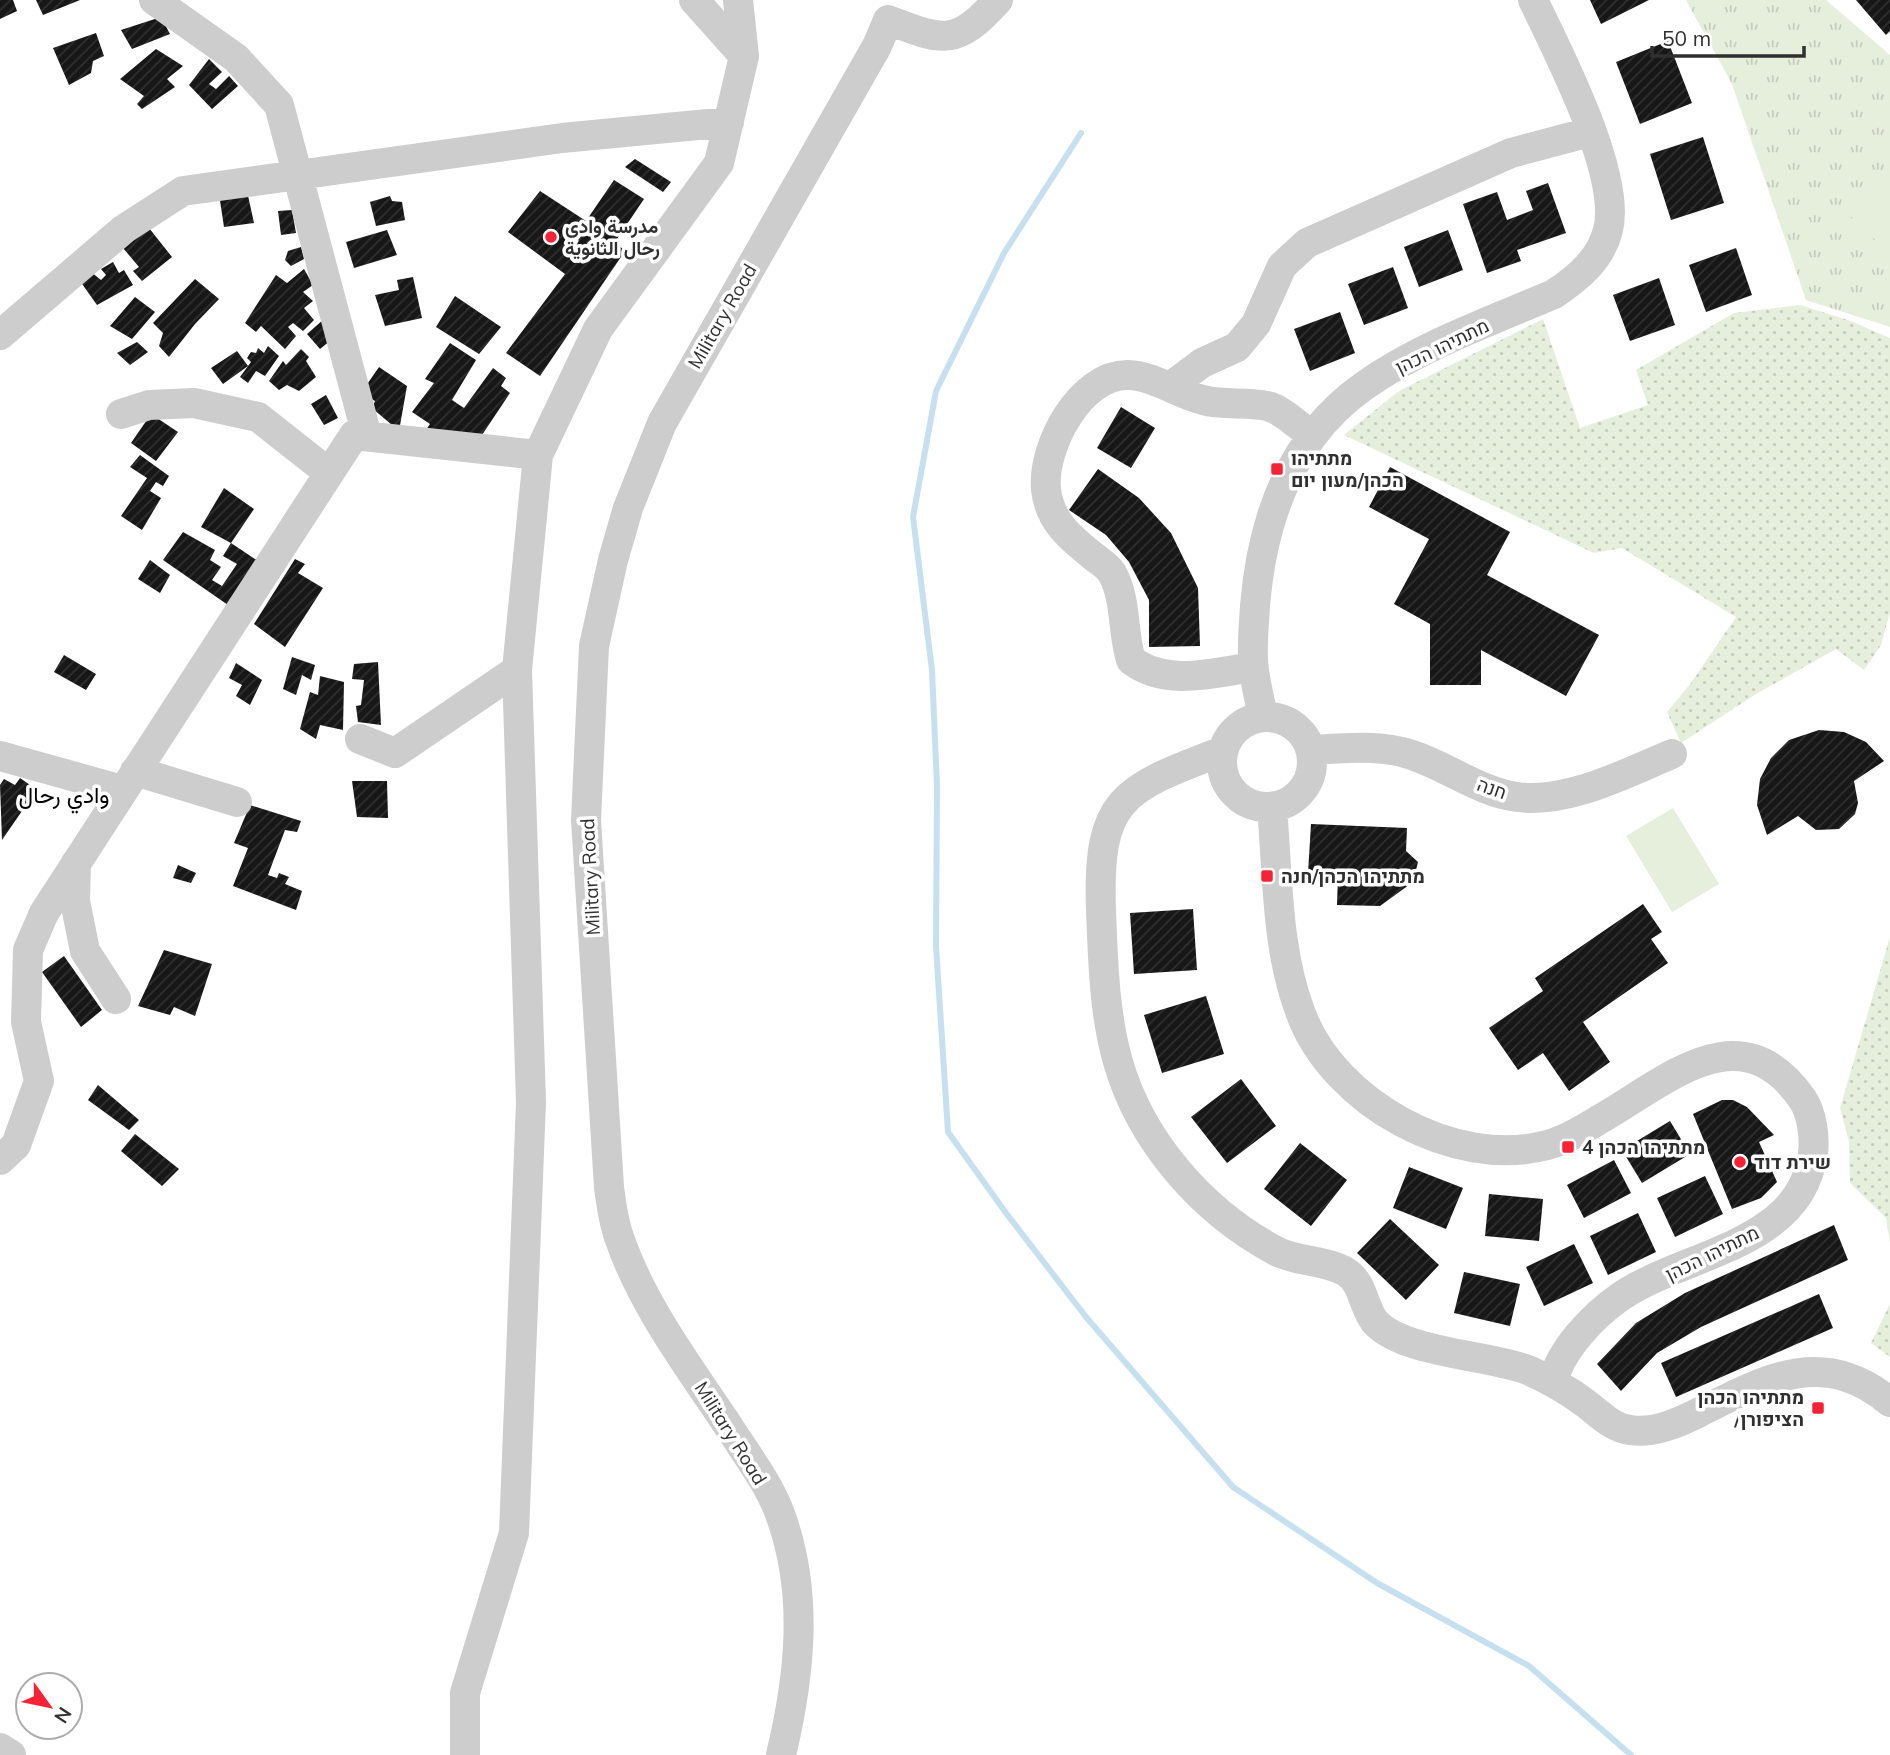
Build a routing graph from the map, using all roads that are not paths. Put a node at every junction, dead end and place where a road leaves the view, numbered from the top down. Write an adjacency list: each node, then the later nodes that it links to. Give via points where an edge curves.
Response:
1 (154, 0): 9 (street, via 236,58 279,105)
2 (694, 0): 6 (street)
3 (738, 0): 6 (street)
4 (998, 0): 36 (street, Military Road, via 960,34 945,37 888,20 662,423 628,508 594,646 586,820 608,1187 617,1233 642,1289 780,1513 795,1571 801,1625)
5 (1533, 0): 8 (street, מתתיהו הכהן)
6 (744, 56): 7 (street)
7 (729, 122): 9 (street, via 562,138); 15 (street, via 719,163 598,330)
8 (1590, 132): 11 (street, via 1511,153 1307,243 1282,266 1256,324 1237,347 1202,363); 13 (street, מתתיהו הכהן, via 1606,180 1611,216 1591,264 1554,294 1417,356 1364,386)
9 (296, 176): 10 (street, via 183,191 124,229); 14 (street)
10 (0, 335)
11 (1170, 387): 13 (street, via 1204,401 1270,406); 17 (street, via 1116,375 1088,392 1068,418 1047,467 1050,508 1061,530 1111,570 1123,605 1127,647 1138,666 1181,677)
12 (121, 414): 16 (street, via 149,405 194,403 258,417)
13 (1311, 435): 17 (street, מתתיהו הכהן, via 1271,514 1259,559)
14 (366, 436): 15 (street); 16 (street, via 354,435)
15 (538, 455): 18 (street)
16 (329, 473): 25 (street)
17 (1253, 667): 19 (street, מתתיהו הכהן)
18 (517, 670): 20 (street, via 395,753); 35 (street, via 531,1102 514,1532 466,1693)
19 (1263, 717): 21 (street, via 1292,724); 22 (street, via 1248,721 1231,734)
20 (360, 739)
21 (1311, 750): 23 (street, חנה, via 1360,748 1411,754 1494,792 1519,797 1578,790); 27 (street, via 1309,779 1301,793)
22 (1223, 751): 27 (street, via 1225,780 1239,798 1252,806); 31 (street, via 1150,782 1126,798 1107,828 1100,883 1104,972 1118,1063 1132,1098 1172,1164 1222,1217 1280,1253 1347,1272 1376,1323 1418,1344 1525,1369)
23 (1672, 754)
24 (0, 756): 25 (street)
25 (129, 780): 26 (street); 28 (street)
26 (237, 802)
27 (1272, 808): 31 (street, מתתיהו הכהן, via 1283,950 1302,1017 1336,1067 1363,1096 1394,1117 1455,1145 1518,1149 1547,1145 1577,1133 1682,1066 1727,1055 1766,1065 1782,1076 1807,1107 1813,1148 1810,1170 1787,1209 1752,1235 1622,1296 1567,1352)
28 (76, 863): 29 (street, via 75,901 85,951); 30 (street, via 44,913 28,950 26,1021 39,1081 16,1145)
29 (116, 999)
30 (0, 1160)
31 (1553, 1382): 32 (street, via 1611,1423 1630,1430 1680,1422 1758,1384 1812,1371 1836,1372)
32 (1890, 1402)
33 (0, 1748): 34 (street)
34 (11, 1755)
35 (465, 1755)
36 (781, 1755)

